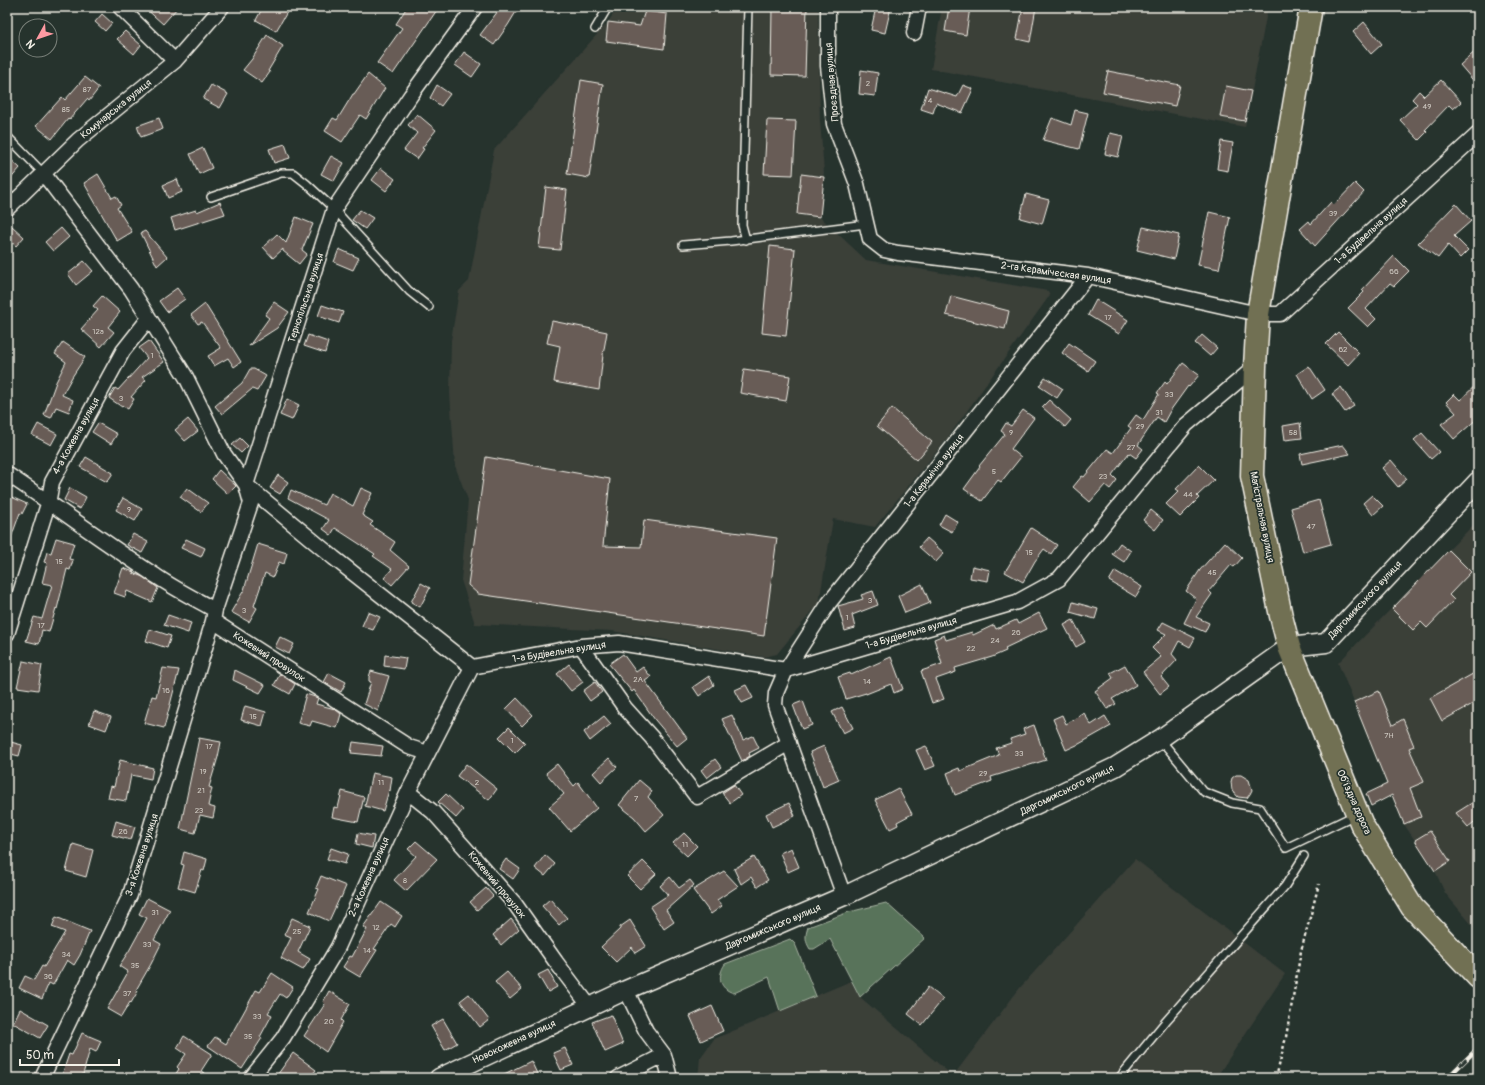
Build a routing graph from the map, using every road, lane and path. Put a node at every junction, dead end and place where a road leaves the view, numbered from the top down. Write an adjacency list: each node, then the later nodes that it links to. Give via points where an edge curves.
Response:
1 (120, 7): 11 (street)
2 (222, 7): 11 (street, Комунарська вулиця)
3 (475, 7): 17 (street, Тернопільська вулиця, via 410,95)
4 (608, 7): 9 (lane)
5 (748, 7): 19 (lane, via 742,225)
6 (828, 7): 18 (street, Проєздная вулиця, via 828,66 834,124 857,184)
7 (919, 7): 10 (street)
8 (1311, 7): 23 (main road, Магістральная вулиця)
9 (595, 29)
10 (914, 33)
11 (175, 60): 14 (street, Комунарська вулиця, via 78,140)
12 (1478, 134): 23 (street, 1-а Будівельна вулиця, via 1280,314)
13 (7, 136): 14 (lane)
14 (43, 173): 16 (street, Комунарська вулиця); 24 (street, via 131,289)
15 (211, 197): 17 (lane, via 281,173 293,173)
16 (7, 209)
17 (334, 209): 22 (lane, via 409,291); 28 (street, Тернопільська вулиця)
18 (866, 224): 19 (lane); 21 (street, 2-га Кєрамічєская вулиця, via 870,239 884,250)
19 (746, 240): 20 (lane)
20 (683, 245)
21 (1088, 276): 23 (street, 2-га Кєрамічєская вулиця); 35 (street, 1-а Керамічна вулиця, via 829,603)
22 (429, 307)
23 (1258, 314): 25 (main road, Магістральная вулиця)
24 (149, 318): 28 (street, via 186,377 224,454); 29 (street, 4-а Кожевна вулиця, via 123,351 59,468 52,482)
25 (1255, 367): 33 (main road, Магістральная вулиця, via 1252,476); 35 (street, 1-а Будівельна вулиця, via 1186,425 1059,579 1017,602)
26 (7, 474): 29 (street, Кожевний провулок)
27 (1478, 481): 33 (street, Даргомижського вулиця, via 1326,642)
28 (246, 485): 30 (street, via 251,503); 34 (street)
29 (49, 501): 30 (street, Кожевний провулок, via 85,529); 31 (street, 4-а Кожевна вулиця)
30 (214, 615): 38 (street, Кожевний провулок, via 409,747); 48 (street, 3-я Кожевна вулиця, via 130,896)
31 (7, 634)
32 (581, 646): 34 (street, 1-а Будівельна вулиця); 35 (street, 1-а Будівельна вулиця, via 619,643); 37 (street, via 625,708 652,738 697,797)
33 (1289, 646): 36 (street, Даргомижського вулиця); 40 (main road, Об'їздна дорога)
34 (472, 667): 38 (street, 2-а Кожевна вулиця)
35 (786, 670): 37 (street, 1-а Керамічна вулиця, via 776,693 775,705)
36 (1160, 739): 40 (lane, via 1204,792 1232,803 1260,808 1286,848); 43 (street, Даргомижського вулиця, via 1115,767)
37 (789, 743): 43 (street, 1-а Керамічна вулиця)
38 (428, 753): 39 (street, 2-а Кожевна вулиця)
39 (408, 792): 46 (street, Кожевний провулок, via 433,812 515,904); 49 (street, 2-а Кожевна вулиця, via 338,947 284,1038)
40 (1358, 813): 44 (main road, Об'їздна дорога, via 1362,825 1412,907)
41 (1304, 856): 53 (lane, via 1285,886)
42 (1319, 884): 54 (path, via 1300,951 1286,1037)
43 (844, 896): 45 (street, Даргомижського вулиця)
44 (1478, 977)
45 (626, 990): 46 (street, Даргомижського вулиця); 47 (street, via 646,1031)
46 (590, 1007): 50 (street, Новокожевна вулиця)
47 (664, 1055): 51 (street); 52 (street)
48 (42, 1078)
49 (251, 1078)
50 (439, 1078)
51 (618, 1078)
52 (670, 1078)
53 (1119, 1078)
54 (1276, 1078)

